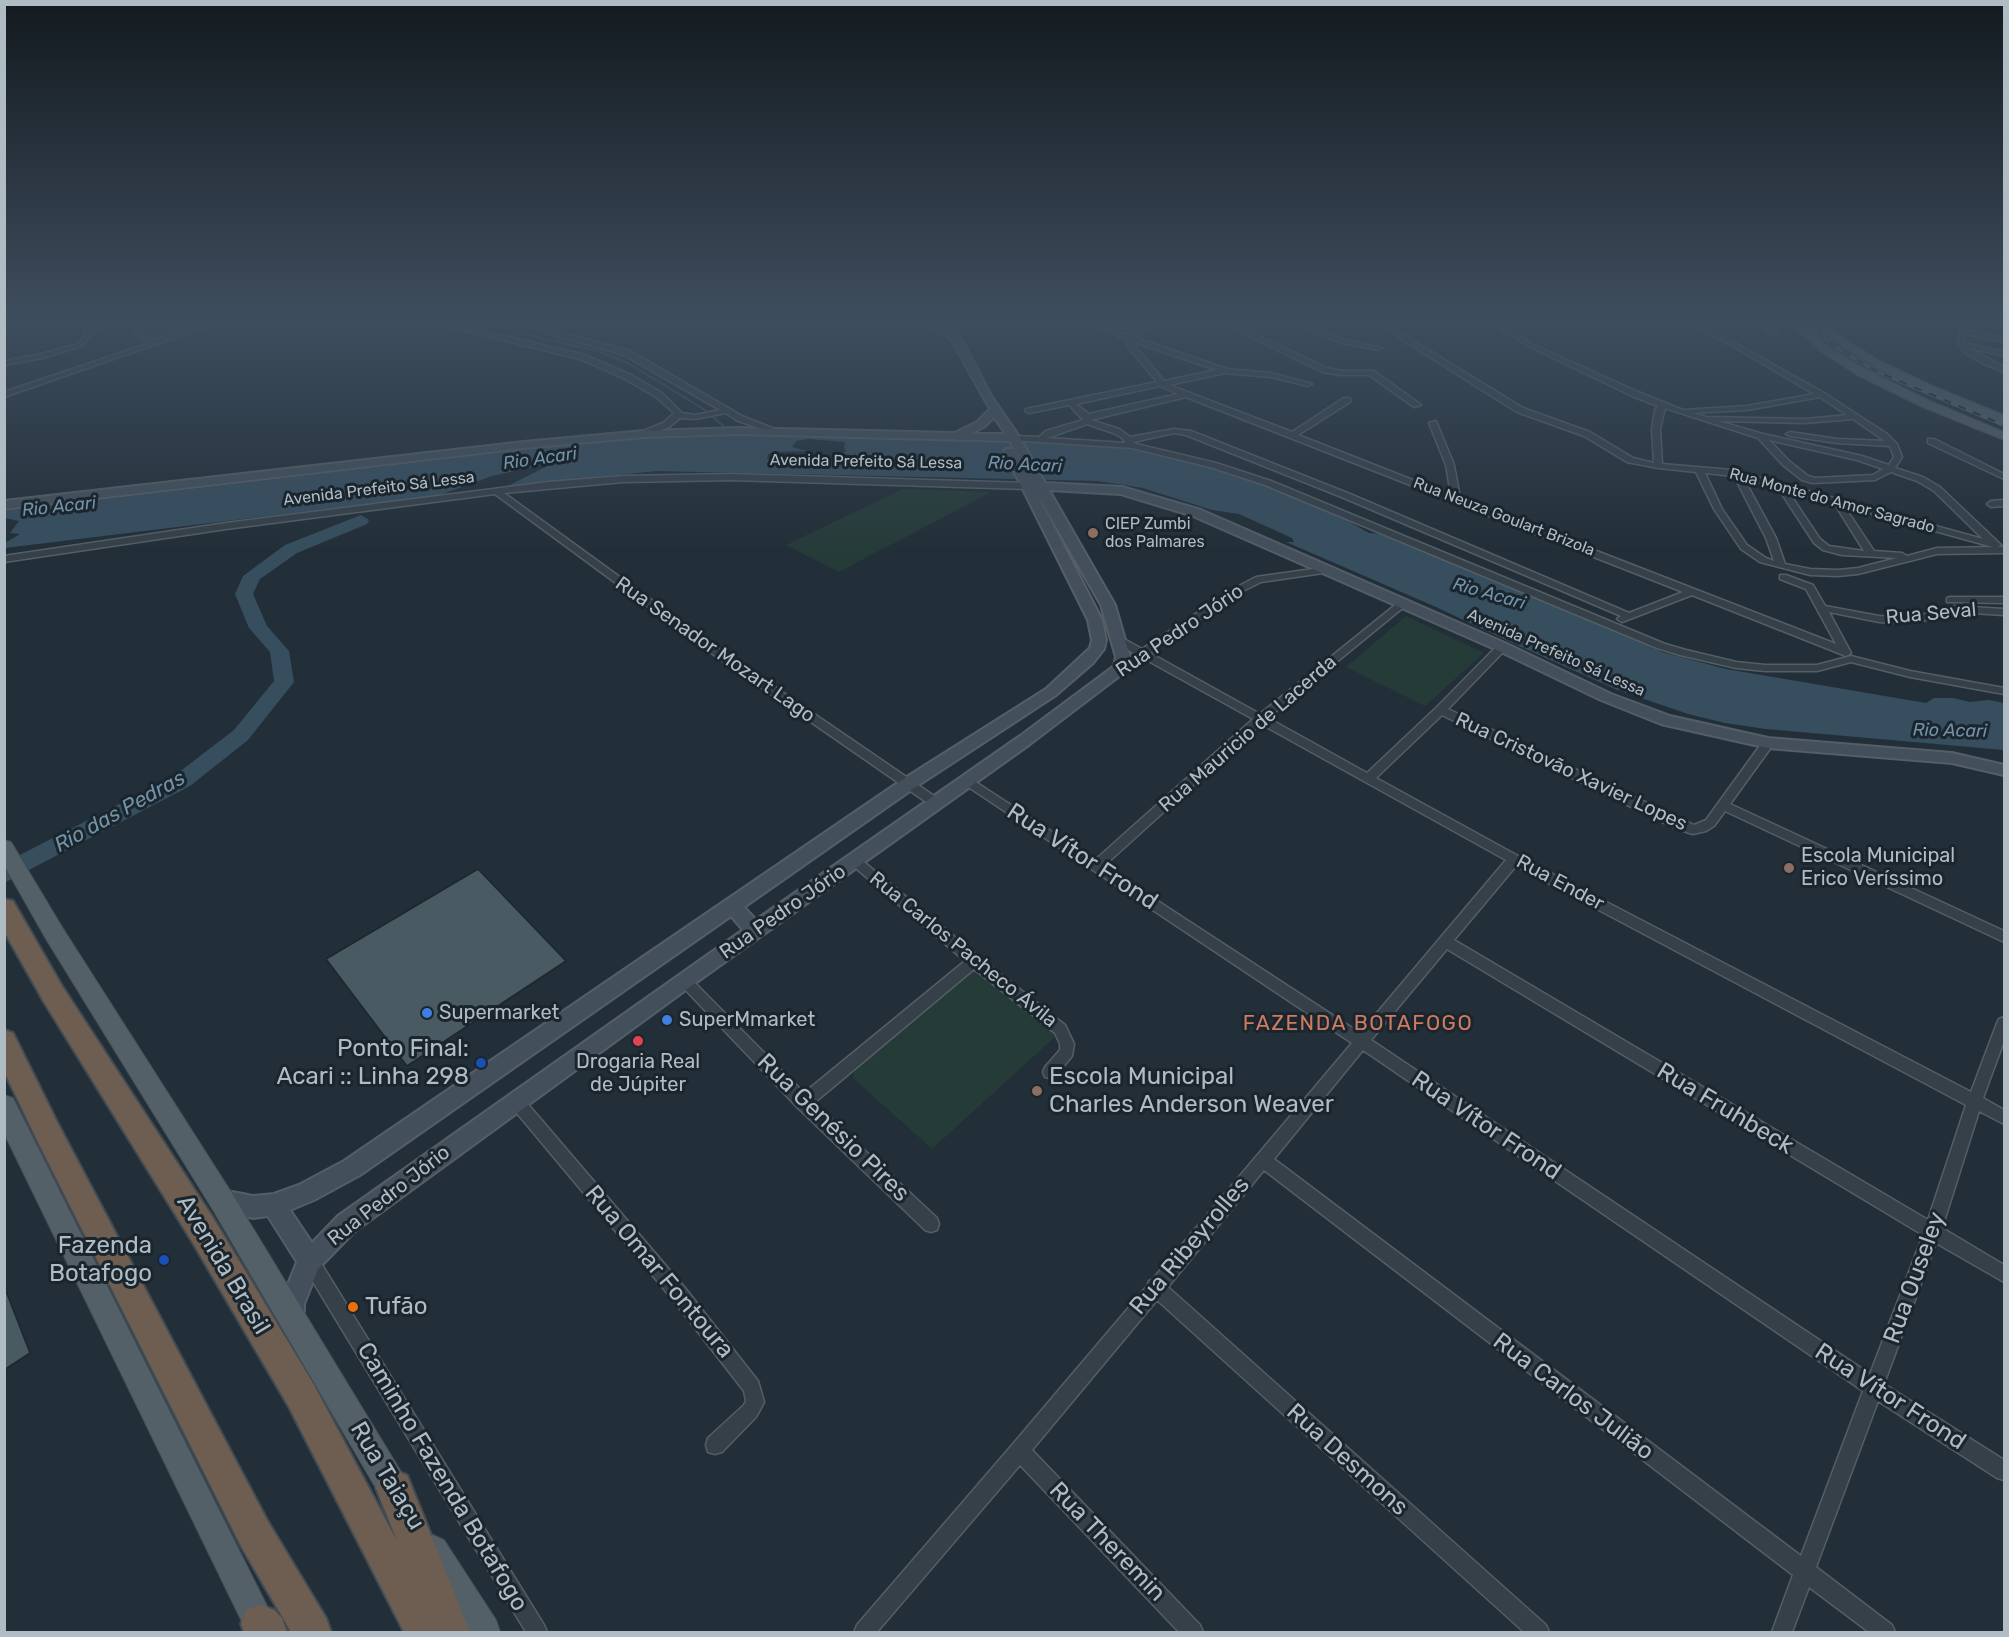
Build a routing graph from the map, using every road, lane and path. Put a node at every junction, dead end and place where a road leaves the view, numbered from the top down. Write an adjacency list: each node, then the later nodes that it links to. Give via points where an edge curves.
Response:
1 (663, 398): 22 (street)
2 (705, 398): 19 (street)
3 (988, 398): 18 (main road)
4 (1095, 398): 15 (street)
5 (1169, 398): 24 (street)
6 (1198, 398): 32 (street, Rua Neuza Goulart Brizola)
7 (1408, 398): 16 (street)
8 (1501, 398): 40 (street, Rua Monte do Amor Sagrado, via 1520,410 1587,434 1630,460)
9 (1648, 398): 17 (street)
10 (1801, 398): 21 (street, via 1740,409)
11 (1826, 398): 23 (street)
12 (1915, 398): 34 (main road)
13 (1952, 398): 26 (main road)
14 (1347, 400): 32 (street)
15 (1071, 403): 20 (street); 24 (street)
16 (1417, 405)
17 (1663, 405): 21 (street); 40 (street, via 1656,429)
18 (994, 410): 31 (main road, via 981,424); 35 (main road)
19 (726, 411): 22 (street, via 691,418); 29 (street)
20 (1029, 411)
21 (1681, 412): 25 (street)
22 (678, 415): 30 (street)
23 (1854, 417): 25 (street, via 1805,421); 39 (street)
24 (1087, 419): 36 (street); 38 (street, via 1116,431)
25 (1700, 419): 28 (street)
26 (2004, 419)
27 (1432, 423): 49 (street, via 1450,465)
28 (1734, 428): 33 (street); 39 (street)
29 (778, 432): 30 (main road, Avenida Prefeito Sá Lessa); 31 (main road, Avenida Prefeito Sá Lessa)
30 (644, 434): 54 (main road, Avenida Prefeito Sá Lessa)
31 (958, 435): 35 (main road, Avenida Prefeito Sá Lessa)
32 (1293, 435): 49 (street, Rua Neuza Goulart Brizola)
33 (1761, 436): 41 (street); 41 (street, via 1786,463 1809,480 1875,477)
34 (2004, 436)
35 (1010, 437): 36 (street, Avenida Prefeito Sá Lessa); 45 (main road)
36 (1041, 439): 38 (street, Avenida Prefeito Sá Lessa)
37 (1931, 441): 44 (street)
38 (1131, 443): 68 (street, via 1174,430 1188,433); 69 (street, Avenida Prefeito Sá Lessa, via 1268,483)
39 (1893, 444): 41 (street, via 1898,457)
40 (1658, 466): 42 (street, Rua Monte do Amor Sagrado)
41 (1891, 468): 55 (street, via 1937,489)
42 (1699, 470): 43 (street, Rua Monte do Amor Sagrado); 59 (street, via 1738,539 1751,553)
43 (1738, 475): 47 (street, Rua Monte do Amor Sagrado); 59 (street)
44 (2004, 477)
45 (1033, 484): 46 (main road, Avenida Prefeito Sá Lessa); 48 (street, Avenida Prefeito Sá Lessa, via 677,477); 50 (main road); 76 (main road, Rua Pedro Jório, via 1095,620 1099,640 1088,660)
46 (1068, 488): 50 (main road); 60 (main road, Avenida Prefeito Sá Lessa, via 1122,491 1171,504)
47 (1782, 488): 51 (street, Rua Monte do Amor Sagrado); 56 (street, via 1820,544 1834,550)
48 (497, 492): 58 (street, Avenida Prefeito Sá Lessa); 84 (street, Rua Senador Mozart Lago, via 708,646)
49 (1456, 497): 62 (street, Rua Neuza Goulart Brizola)
50 (1049, 499): 70 (main road, via 1108,605)
51 (1837, 502): 55 (street, Rua Monte do Amor Sagrado); 56 (street)
52 (2004, 503): 53 (street)
53 (1991, 504)
54 (4, 505)
55 (2000, 549): 57 (street, via 1948,550)
56 (1871, 554): 57 (street)
57 (1914, 557): 59 (street, via 1838,573)
58 (4, 559)
59 (1781, 566)
60 (1327, 570): 65 (main road, Avenida Prefeito Sá Lessa); 72 (street, Rua Pedro Jório, via 1259,579)
61 (1783, 577): 66 (street, via 1808,586)
62 (1693, 591): 68 (street); 73 (street, Rua Neuza Goulart Brizola)
63 (1950, 600): 64 (street)
64 (2004, 600)
65 (1402, 604): 71 (main road, Avenida Prefeito Sá Lessa); 79 (street, Rua Mauricio de Lacerda)
66 (1822, 608): 67 (street, Rua Seval, via 1897,620 1937,616 1954,609); 73 (street)
67 (2004, 612)
68 (1629, 615): 69 (street)
69 (1610, 624): 73 (street, Avenida Prefeito Sá Lessa, via 1661,646 1736,665 1817,668)
70 (1120, 641): 72 (street, Rua Ender); 74 (main road)
71 (1502, 647): 78 (street); 80 (main road, Avenida Prefeito Sá Lessa, via 1606,697 1666,720)
72 (1144, 655): 74 (street, Rua Pedro Jório); 79 (street, Rua Ender)
73 (1847, 655): 75 (street, Avenida Prefeito Sá Lessa, via 1910,674)
74 (1121, 668): 77 (main road, Rua Pedro Jório)
75 (2004, 691)
76 (1052, 692): 77 (main road); 84 (main road, Rua Pedro Jório)
77 (1075, 705): 83 (main road, Rua Pedro Jório)
78 (1441, 710): 82 (street); 86 (street, Rua Cristovão Xavier Lopes, via 1683,827 1702,828)
79 (1261, 718): 82 (street, Rua Ender); 90 (street, Rua Mauricio de Lacerda)
80 (1768, 743): 81 (main road, Avenida Prefeito Sá Lessa, via 1952,758); 86 (street, Rua Cristovão Xavier Lopes)
81 (2004, 770)
82 (1368, 779): 88 (street, Rua Ender)
83 (967, 782): 85 (main road, Rua Pedro Jório); 90 (street, Rua Vítor Frond)
84 (908, 784): 85 (street, Rua Senador Mozart Lago); 91 (main road, Rua Pedro Jório)
85 (936, 803): 89 (main road, Rua Pedro Jório)
86 (1722, 805): 94 (street)
87 (6, 849): 108 (main road, Avenida Brasil, via 54,933)
88 (1514, 859): 95 (street, Rua Ribeyrolles); 102 (street, Rua Ender)
89 (855, 861): 93 (main road, Rua Pedro Jório); 96 (street, Rua Carlos Pacheco Ávila)
90 (1096, 866): 100 (street, Rua Vítor Frond)
91 (732, 905): 93 (main road); 109 (main road, Rua Pedro Jório, via 352,1168)
92 (4, 908): 124 (highway, Avenida Brasil, via 301,1395)
93 (755, 931): 97 (main road, Rua Pedro Jório)
94 (2004, 937)
95 (1446, 942): 100 (street, Rua Ribeyrolles); 111 (street, Rua Fruhbeck)
96 (974, 961): 101 (street, Rua Carlos Pacheco Ávila, via 1060,1029 1067,1052); 104 (street)
97 (684, 981): 103 (main road, Rua Pedro Jório); 104 (street, Rua Genésio Pires)
98 (2004, 1023): 102 (street, Rua Ouseley)
99 (4, 1041): 123 (highway, via 254,1533)
100 (1361, 1041): 107 (street, Rua Ribeyrolles); 116 (street, Rua Vítor Frond)
101 (1050, 1072)
102 (1975, 1100): 106 (street, Rua Ender); 111 (street, Rua Ouseley)
103 (516, 1101): 112 (main road, Rua Pedro Jório, via 346,1224); 117 (street, Rua Omar Fontoura, via 753,1387 755,1402 750,1411)
104 (803, 1102): 110 (street, Rua Genésio Pires)
105 (4, 1106): 122 (main road)
106 (2004, 1117)
107 (1263, 1160): 114 (street, Rua Ribeyrolles); 121 (street, Rua Carlos Julião)
108 (222, 1201): 109 (main road, Rua Pedro Jório, via 253,1207); 115 (main road, Avenida Brasil)
109 (274, 1205): 112 (main road)
110 (932, 1224)
111 (1932, 1232): 113 (street, Rua Fruhbeck); 116 (street, Rua Ouseley)
112 (310, 1261): 115 (main road, Rua Pedro Jório, via 292,1304); 127 (street, Caminho Fazenda Botafogo)
113 (2004, 1274)
114 (1155, 1287): 118 (street, Rua Ribeyrolles); 130 (street, Rua Desmons)
115 (292, 1319): 120 (main road, Rua Taiaçu)
116 (1874, 1388): 119 (street, Rua Vítor Frond); 121 (street, Rua Ouseley)
117 (715, 1445)
118 (1020, 1451): 128 (street, Rua Ribeyrolles); 129 (street, Rua Theremin)
119 (2004, 1471)
120 (394, 1488): 125 (highway); 126 (main road, Rua Taiaçu)
121 (1805, 1574): 131 (street, Rua Ouseley); 132 (street, Rua Carlos Julião)
122 (264, 1630)
123 (312, 1632)
124 (424, 1632)
125 (451, 1632)
126 (484, 1632)
127 (537, 1632)
128 (864, 1632)
129 (1193, 1632)
130 (1539, 1632)
131 (1782, 1632)
132 (1884, 1632)

